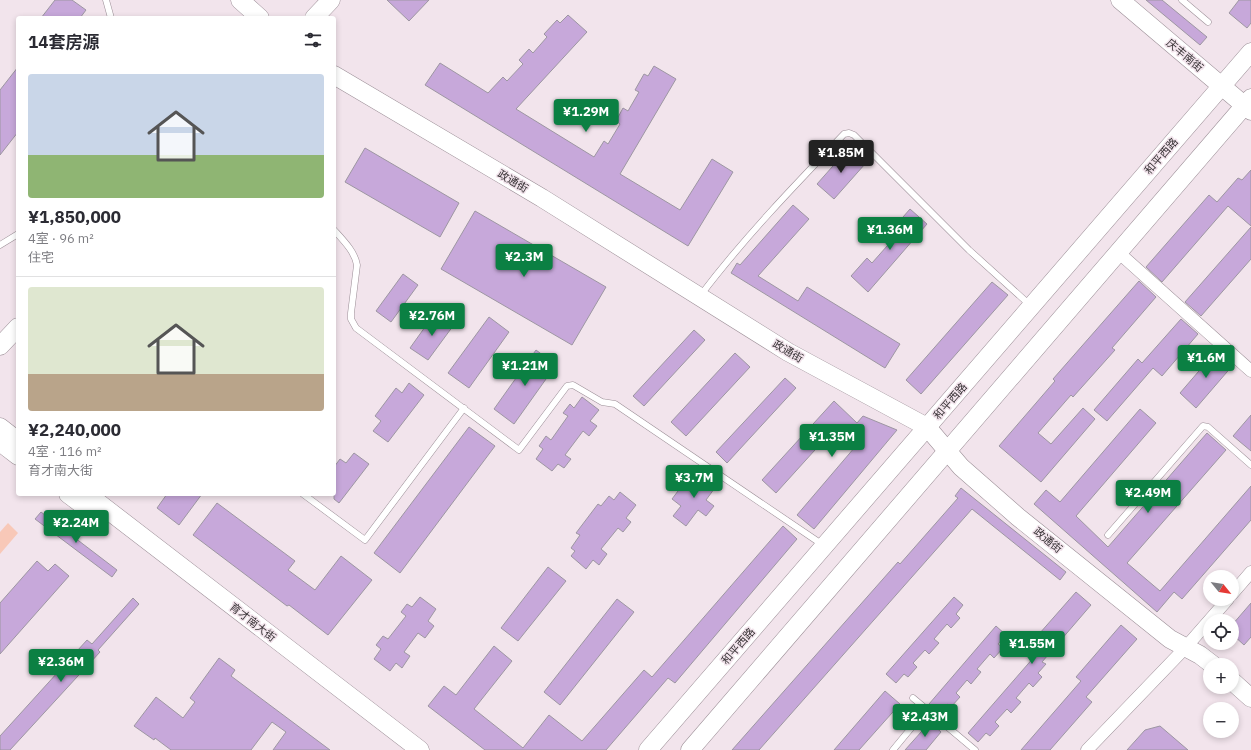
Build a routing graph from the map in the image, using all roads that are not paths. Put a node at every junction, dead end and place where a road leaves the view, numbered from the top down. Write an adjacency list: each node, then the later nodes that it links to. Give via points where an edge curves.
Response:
1 (106, 0): 6 (lane)
2 (240, 0): 7 (main road)
3 (331, 0): 8 (main road)
4 (1120, 0): 12 (main road, 庆丰南街)
5 (1182, 0): 9 (lane)
6 (110, 16)
7 (258, 16)
8 (316, 16)
9 (1208, 22)
10 (1251, 52): 12 (main road, 和平西路)
11 (336, 76): 18 (main road, 政通街, via 542,198)
12 (1222, 86): 13 (main road, 庆丰南街); 19 (main road, 和平西路)
13 (1249, 105): 17 (main road)
14 (336, 232): 23 (lane, via 356,258 351,313 356,328)
15 (16, 235): 16 (lane)
16 (0, 245)
17 (1118, 252): 22 (street); 28 (main road)
18 (699, 296): 19 (lane, via 780,200 844,134 849,133 854,135 969,250); 25 (main road, 政通街, via 788,352)
19 (1032, 306): 25 (main road, 和平西路)
20 (16, 331): 21 (main road)
21 (0, 346)
22 (1251, 372)
23 (464, 408): 33 (lane, via 364,540); 35 (lane, via 519,450 567,386 573,385 602,402 615,404)
24 (0, 427): 26 (main road)
25 (927, 427): 28 (main road, 政通街); 35 (main road, 和平西路)
26 (16, 439)
27 (0, 442): 29 (main road)
28 (947, 450): 39 (main road, 政通街, via 961,467 1018,517 1170,640); 48 (main road)
29 (16, 454)
30 (1251, 465): 34 (lane, via 1208,427 1203,426)
31 (71, 496): 45 (main road, 育才南大街)
32 (90, 496): 46 (main road, 育才南大街)
33 (306, 496)
34 (1108, 535)
35 (824, 546): 47 (main road, 和平西路)
36 (1251, 572): 37 (street)
37 (1239, 586)
38 (1222, 606): 39 (street)
39 (1186, 647): 40 (main road, 政通街); 51 (street)
40 (1204, 658)
41 (1239, 687): 43 (main road)
42 (913, 698): 44 (lane)
43 (1251, 698)
44 (926, 710): 49 (lane); 50 (lane)
45 (400, 750)
46 (420, 750)
47 (648, 750)
48 (690, 750)
49 (893, 750)
50 (975, 750)
51 (1087, 750)

